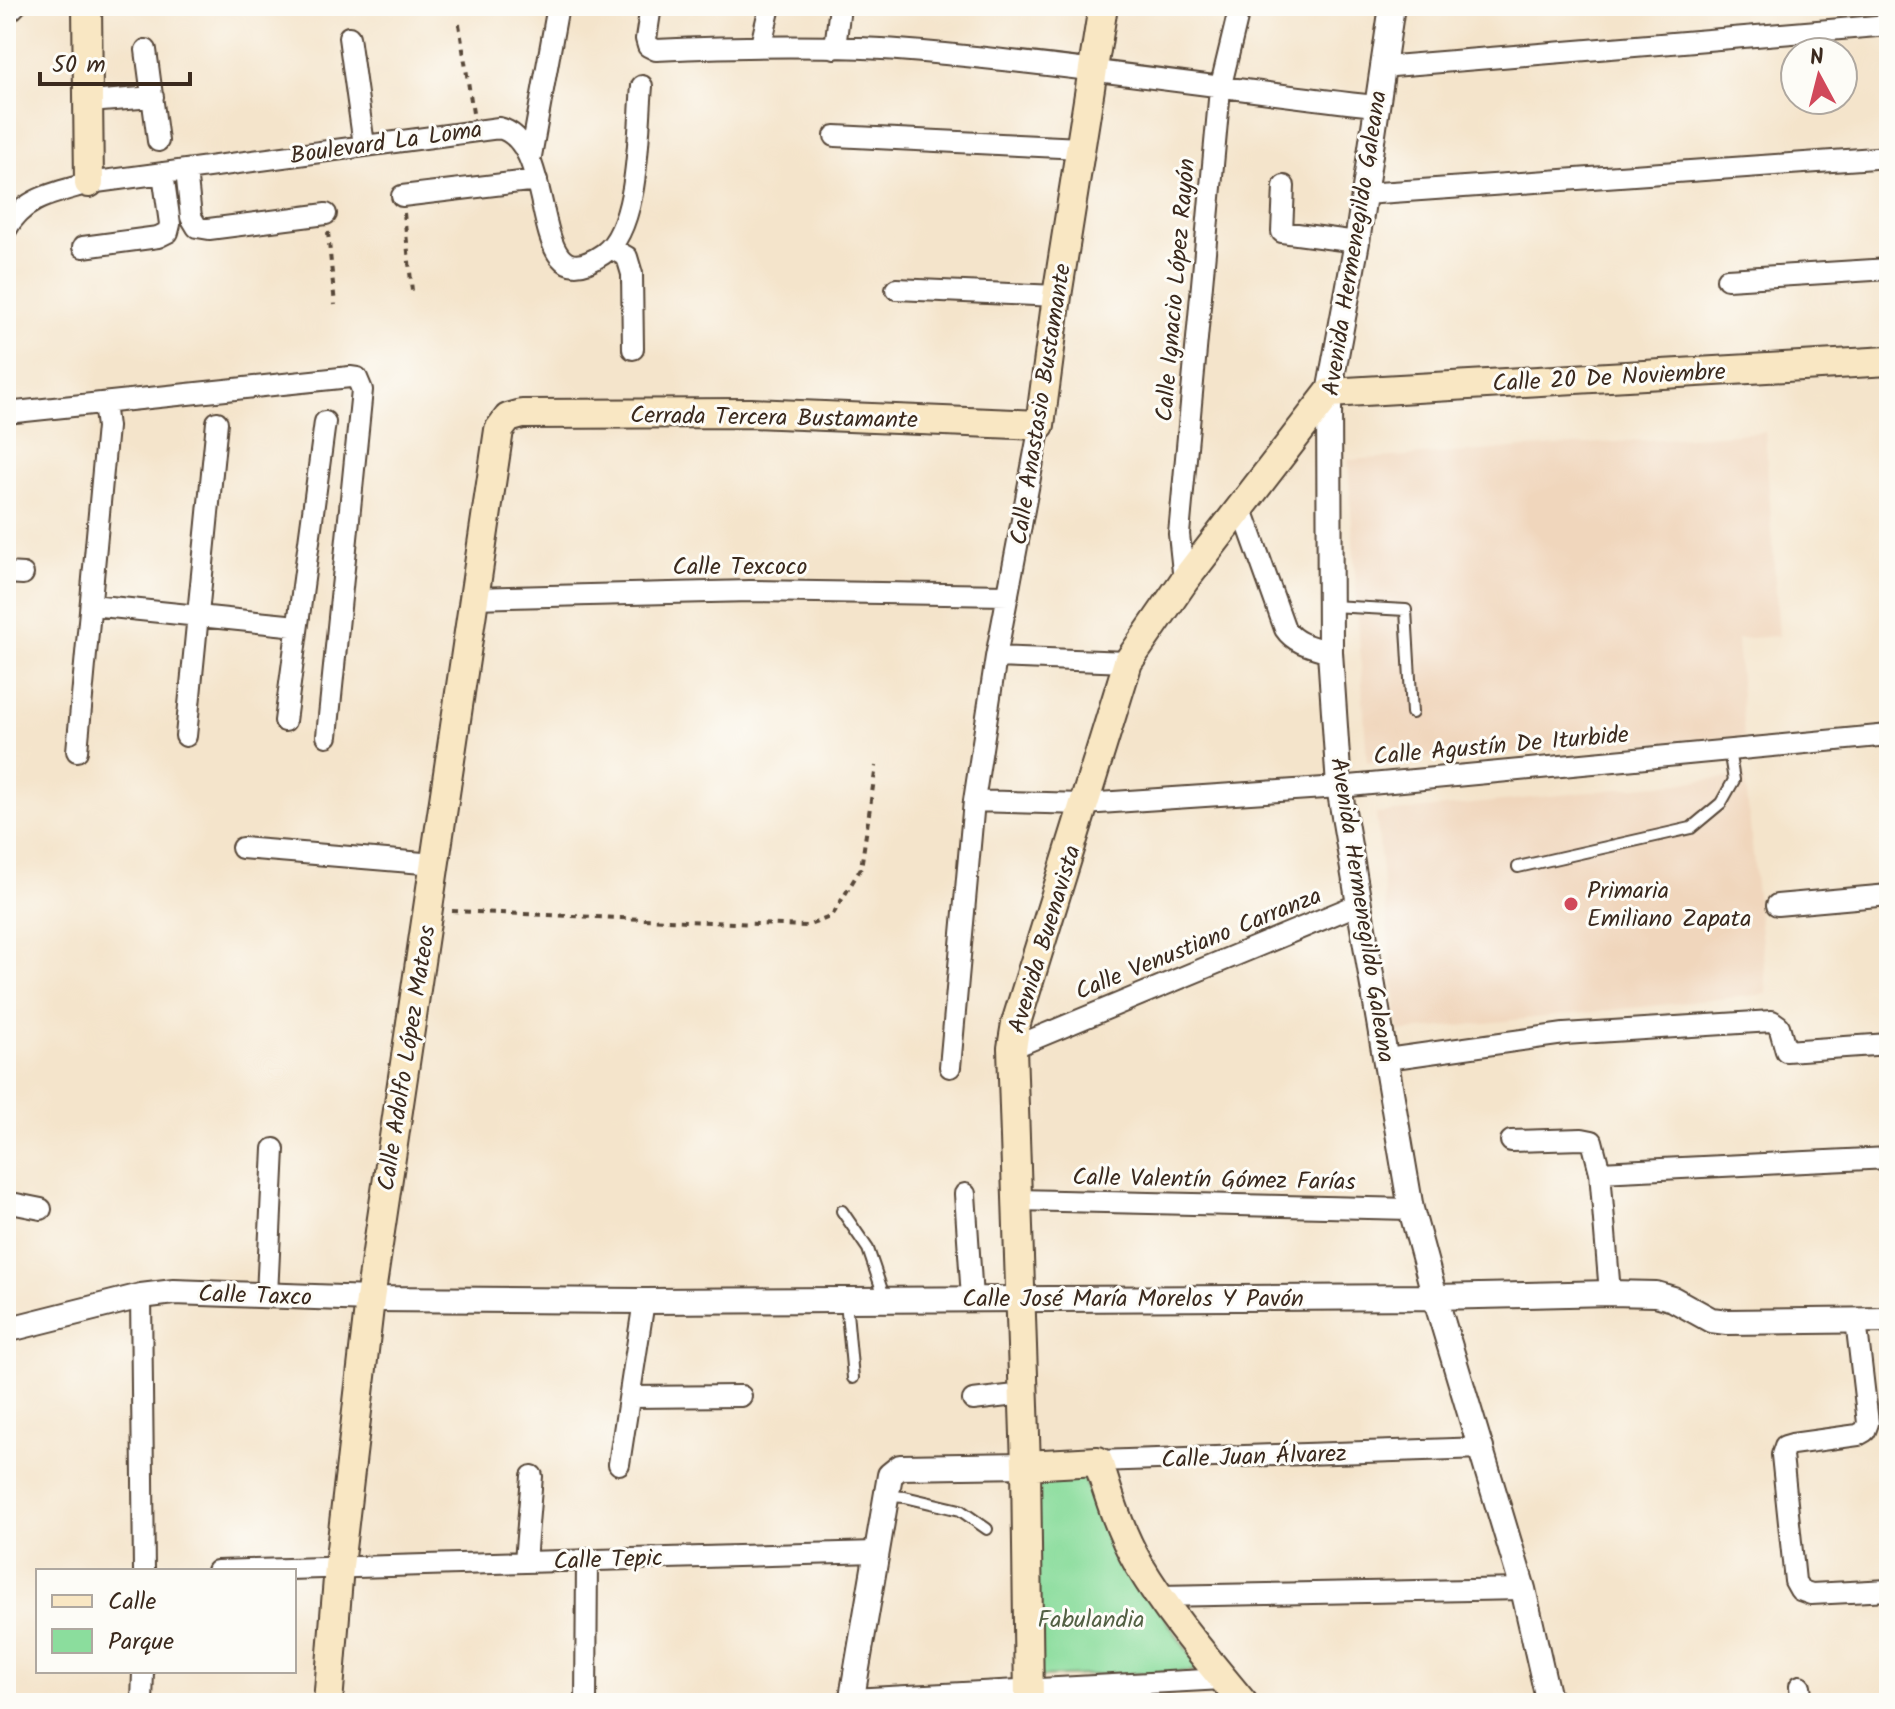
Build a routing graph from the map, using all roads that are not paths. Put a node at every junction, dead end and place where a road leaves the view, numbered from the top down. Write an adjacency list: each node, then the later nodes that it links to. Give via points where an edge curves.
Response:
1 (15, 6): 10 (street)
2 (87, 6): 21 (main road)
3 (558, 6): 27 (street)
4 (651, 6): 13 (street, via 646,39 656,50)
5 (770, 6): 13 (street)
6 (840, 6): 14 (street)
7 (1103, 6): 17 (main road, Calle Anastasio Bustamante)
8 (1240, 6): 19 (street, Calle Ignacio López Rayón)
9 (1392, 6): 16 (street, Avenida Hermenegildo Galeana)
10 (6, 15)
11 (1889, 25): 16 (street)
12 (349, 37): 25 (street)
13 (761, 45): 14 (street)
14 (835, 48): 17 (street)
15 (146, 50): 20 (street)
16 (1381, 67): 22 (street, Avenida Hermenegildo Galeana)
17 (1093, 69): 19 (street); 26 (main road, Calle Anastasio Bustamante)
18 (642, 86): 40 (street, via 628,209)
19 (1220, 89): 22 (street); 55 (street, Calle Ignacio López Rayón, via 1179,534)
20 (153, 97): 21 (street); 24 (street)
21 (89, 102): 32 (main road)
22 (1375, 106): 34 (street, Avenida Hermenegildo Galeana)
23 (835, 136): 26 (street)
24 (158, 141)
25 (364, 145): 27 (street, Boulevard La Loma, via 499,128 518,137); 29 (street, Boulevard La Loma)
26 (1081, 148): 44 (main road, Calle Anastasio Bustamante)
27 (531, 156): 31 (street)
28 (1889, 157): 34 (street)
29 (186, 170): 30 (street, Boulevard La Loma); 36 (street, via 197,227)
30 (163, 173): 32 (street, Boulevard La Loma); 39 (street, via 168,232)
31 (537, 180): 35 (street); 40 (street, via 560,261 588,264)
32 (89, 183): 37 (street, Boulevard La Loma, via 36,199)
33 (1284, 186): 38 (street, via 1285,235)
34 (1364, 194): 38 (street, Avenida Hermenegildo Galeana)
35 (402, 196)
36 (326, 214)
37 (6, 230)
38 (1357, 242): 47 (street, Avenida Hermenegildo Galeana)
39 (83, 247)
40 (611, 248): 45 (street, via 627,257 632,274)
41 (1889, 269): 42 (street)
42 (1727, 279)
43 (896, 289): 44 (street)
44 (1057, 296): 53 (main road, Calle Anastasio Bustamante)
45 (633, 349)
46 (1889, 361): 47 (main road, Calle 20 De Noviembre)
47 (1329, 393): 54 (main road, Avenida Buenavista); 59 (street, Avenida Hermenegildo Galeana)
48 (104, 403): 49 (street); 58 (street, via 107,427); 69 (street, via 357,378)
49 (6, 413)
50 (508, 418): 53 (main road, Cerrada Tercera Bustamante, via 751,413); 57 (main road, Calle Adolfo López Mateos, via 499,430)
51 (217, 422): 60 (street)
52 (325, 422): 61 (street)
53 (1040, 425): 56 (street, Calle Anastasio Bustamante)
54 (1242, 509): 55 (main road, Avenida Buenavista); 62 (street, via 1285,629 1291,638)
55 (1184, 581): 64 (main road, Avenida Buenavista)
56 (1008, 595): 57 (street, Calle Texcoco, via 750,591); 63 (street, Calle Anastasio Bustamante)
57 (473, 598): 76 (main road, Calle Adolfo López Mateos)
58 (91, 605): 60 (street); 71 (street)
59 (1330, 606): 62 (street, Avenida Hermenegildo Galeana); 65 (lane, via 1406,610)
60 (198, 615): 61 (street); 68 (street)
61 (297, 626): 66 (street)
62 (1330, 652): 72 (street, Avenida Hermenegildo Galeana)
63 (996, 657): 64 (street); 73 (street, Calle Anastasio Bustamante)
64 (1128, 662): 74 (main road, Avenida Buenavista)
65 (1412, 713)
66 (285, 721)
67 (1889, 735): 70 (street, Calle Agustín De Iturbide)
68 (186, 736)
69 (327, 736)
70 (1729, 750): 72 (street, Calle Agustín De Iturbide); 77 (lane, via 1734,780 1721,803 1691,828)
71 (77, 751)
72 (1339, 787): 74 (street, Calle Agustín De Iturbide); 79 (street, Avenida Hermenegildo Galeana)
73 (974, 801): 74 (street, Calle Agustín De Iturbide); 84 (street, Calle Anastasio Bustamante)
74 (1084, 804): 82 (main road, Avenida Buenavista)
75 (242, 848): 76 (street)
76 (435, 864): 101 (main road, Calle Adolfo López Mateos)
77 (1518, 867)
78 (1889, 895): 80 (street)
79 (1359, 904): 82 (street, Calle Venustiano Carranza); 83 (street, Avenida Hermenegildo Galeana)
80 (1777, 905)
81 (1889, 1044): 83 (street, via 1786,1051 1779,1026 1772,1021 1564,1034)
82 (1012, 1048): 90 (main road, Avenida Buenavista)
83 (1387, 1059): 93 (street, Avenida Hermenegildo Galeana)
84 (950, 1067)
85 (1511, 1141): 88 (street, via 1592,1141)
86 (274, 1149): 96 (street)
87 (1889, 1158): 88 (street)
88 (1600, 1172): 95 (street)
89 (965, 1194): 99 (street)
90 (1017, 1200): 93 (street, Calle Valentín Gómez Farías); 100 (main road, Avenida Buenavista)
91 (6, 1202): 92 (street)
92 (41, 1209)
93 (1411, 1209): 98 (street, Avenida Hermenegildo Galeana)
94 (842, 1211): 103 (lane, via 868,1249)
95 (1610, 1293): 98 (street, Calle José María Morelos Y Pavón); 105 (street, Calle José María Morelos Y Pavón, via 1656,1294 1711,1320 1727,1322)
96 (267, 1295): 97 (street, Calle Taxco); 101 (street, Calle Taxco)
97 (141, 1296): 107 (street, Calle Taxco); 124 (street)
98 (1435, 1297): 100 (street, Calle José María Morelos Y Pavón); 113 (street, Avenida Hermenegildo Galeana)
99 (972, 1298): 100 (street, Calle José María Morelos Y Pavón); 103 (street, Calle José María Morelos Y Pavón)
100 (1020, 1298): 109 (main road, Avenida Buenavista)
101 (370, 1299): 104 (street, Calle José María Morelos Y Pavón); 123 (main road, Calle Adolfo López Mateos)
102 (846, 1299): 103 (street, Calle José María Morelos Y Pavón); 104 (street, Calle José María Morelos Y Pavón); 108 (lane)
103 (885, 1299)
104 (644, 1301): 111 (street)
105 (1856, 1320): 106 (street, Calle José María Morelos Y Pavón); 127 (street, via 1865,1431 1785,1446 1782,1455 1795,1581 1811,1594)
106 (1889, 1320)
107 (6, 1330)
108 (853, 1378)
109 (1024, 1394): 112 (street); 116 (main road, Avenida Buenavista)
110 (741, 1396): 111 (street)
111 (630, 1397): 115 (street)
112 (973, 1400)
113 (1483, 1448): 114 (street, Calle Juan Álvarez); 126 (street, Avenida Hermenegildo Galeana)
114 (1098, 1461): 116 (main road, Calle Juan Álvarez); 128 (main road, via 1116,1518)
115 (619, 1464)
116 (1026, 1465): 118 (street, via 900,1467 890,1475); 131 (main road, Avenida Buenavista)
117 (532, 1476): 122 (street)
118 (887, 1495): 119 (lane, via 960,1510); 120 (street)
119 (987, 1529)
120 (876, 1552): 121 (street, Calle Tepic); 132 (street)
121 (587, 1559): 122 (street, Calle Tepic); 136 (street)
122 (525, 1561): 123 (street, Calle Tepic)
123 (339, 1566): 125 (street, Calle Tepic); 135 (main road, Calle Adolfo López Mateos)
124 (144, 1569)
125 (266, 1569)
126 (1523, 1589): 128 (street); 138 (street, Avenida Hermenegildo Galeana)
127 (1889, 1590)
128 (1159, 1596): 130 (main road)
129 (143, 1673): 133 (street)
130 (1223, 1679): 131 (street); 137 (main road)
131 (1028, 1696): 132 (street)
132 (851, 1701)
133 (142, 1702): 134 (street)
134 (130, 1703)
135 (328, 1703)
136 (586, 1703)
137 (1243, 1703)
138 (1549, 1703)

